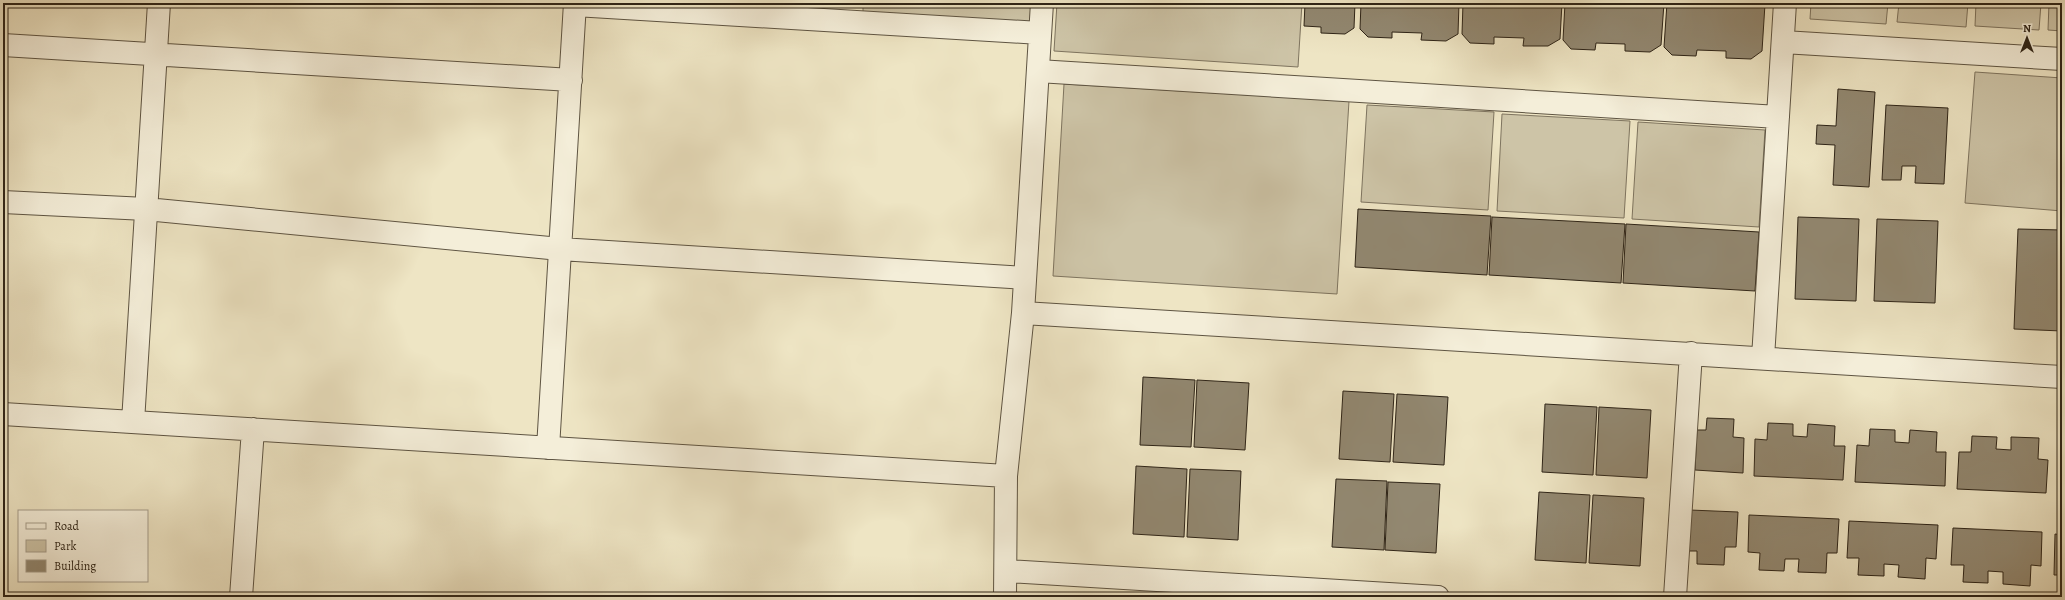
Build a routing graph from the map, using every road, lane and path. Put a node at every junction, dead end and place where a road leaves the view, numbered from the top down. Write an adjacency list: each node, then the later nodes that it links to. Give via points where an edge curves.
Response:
1 (159, 3): 8 (street)
2 (1042, 3): 5 (street)
3 (1785, 3): 6 (street)
4 (575, 4): 5 (street); 11 (street)
5 (1040, 33): 10 (street)
6 (1782, 42): 9 (street); 12 (street)
7 (3, 45): 8 (street)
8 (156, 54): 11 (street); 14 (street)
9 (2062, 59)
10 (1038, 71): 12 (street); 16 (street)
11 (571, 80): 15 (street)
12 (1778, 117): 19 (street)
13 (3, 202): 14 (street)
14 (146, 208): 15 (street); 22 (street)
15 (560, 249): 16 (street); 24 (street)
16 (1025, 278): 17 (street)
17 (1023, 313): 18 (street); 25 (street)
18 (1691, 353): 19 (street); 30 (street)
19 (1763, 358): 20 (street)
20 (2062, 377)
21 (3, 414): 22 (street)
22 (133, 422): 23 (street)
23 (253, 429): 24 (street); 27 (street)
24 (548, 448): 25 (street)
25 (1006, 476): 26 (street)
26 (1006, 571): 28 (street); 29 (street)
27 (242, 597)
28 (1005, 597)
29 (1438, 597)
30 (1675, 597)

